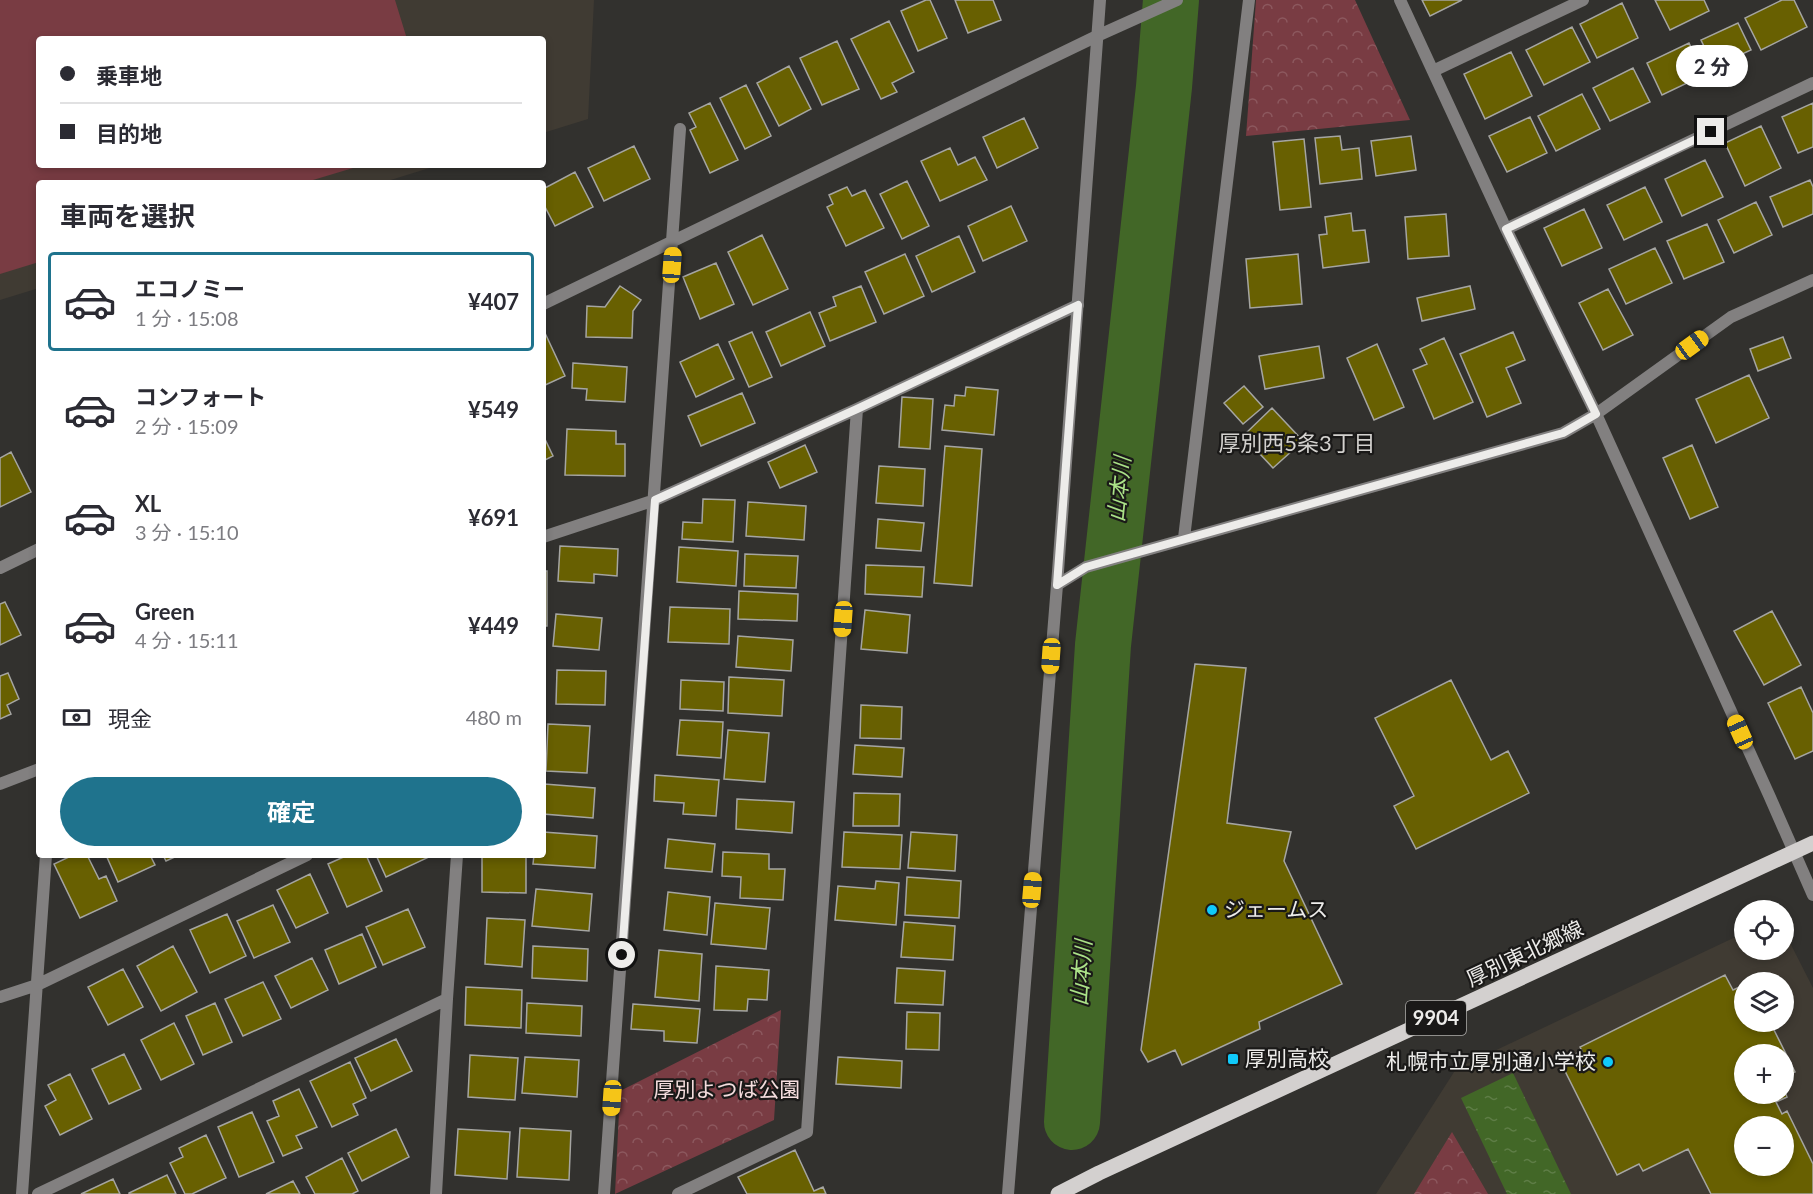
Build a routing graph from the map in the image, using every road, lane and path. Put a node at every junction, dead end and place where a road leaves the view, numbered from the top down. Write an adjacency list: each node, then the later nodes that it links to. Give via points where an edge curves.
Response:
1 (1100, 0): 6 (street)
2 (1177, 0): 6 (street)
3 (1249, 0): 19 (street)
4 (1400, 0): 7 (street)
5 (1583, 0): 7 (street)
6 (1097, 36): 11 (street); 14 (street)
7 (1433, 71): 10 (street)
8 (1813, 83): 10 (street)
9 (680, 129): 11 (street)
10 (1506, 229): 16 (street)
11 (673, 241): 13 (street); 17 (street)
12 (1813, 280): 16 (street, via 1731,317)
13 (546, 303)
14 (1078, 305): 15 (street); 22 (street)
15 (857, 409): 17 (street); 38 (street, via 807,1132)
16 (1596, 414): 19 (street, via 1563,433); 26 (street)
17 (655, 500): 18 (street); 37 (street)
18 (546, 536)
19 (1184, 538): 22 (street, via 1086,567)
20 (36, 550): 21 (street)
21 (0, 568)
22 (1057, 585): 39 (street)
23 (36, 770): 24 (street)
24 (0, 784)
25 (1813, 843): 26 (main road, 厚別東北郷線 / 9904)
26 (1794, 852): 30 (street); 40 (main road, 厚別東北郷線 / 9904)
27 (46, 858): 31 (street)
28 (301, 858): 31 (street)
29 (457, 858): 33 (street)
30 (1813, 895)
31 (37, 985): 32 (street); 34 (street)
32 (0, 997)
33 (447, 999): 35 (street); 36 (street)
34 (22, 1194)
35 (38, 1194)
36 (436, 1194)
37 (604, 1194)
38 (678, 1194)
39 (1008, 1194)
40 (1058, 1194)

